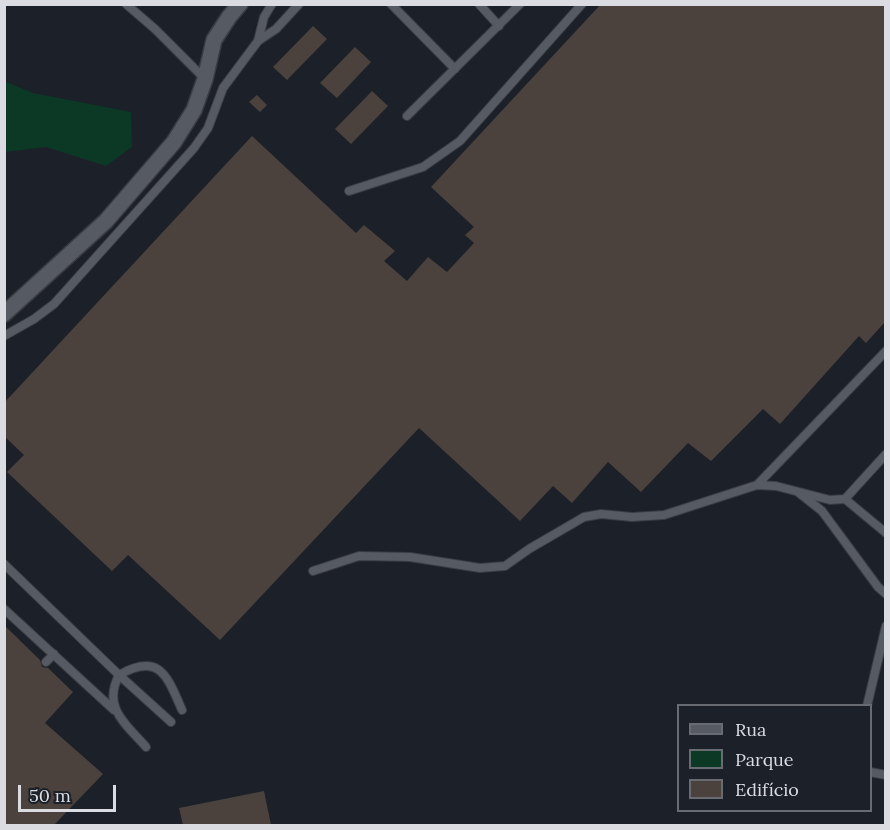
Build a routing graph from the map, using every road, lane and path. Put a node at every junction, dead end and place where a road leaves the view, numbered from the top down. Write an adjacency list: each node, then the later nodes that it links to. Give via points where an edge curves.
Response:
1 (126, 4): 12 (lane)
2 (240, 4): 12 (street, via 214,40)
3 (272, 4): 10 (lane)
4 (299, 4): 10 (lane, via 276,29)
5 (391, 4): 11 (lane)
6 (478, 4): 9 (lane)
7 (520, 4): 9 (lane)
8 (582, 4): 14 (lane, via 460,141 423,167)
9 (499, 26): 11 (lane)
10 (258, 41): 16 (lane, via 223,88 208,128 194,148 54,304)
11 (455, 69): 13 (lane)
12 (205, 79): 15 (street, via 186,125 128,196 84,243)
13 (407, 116)
14 (349, 191)
15 (4, 314)
16 (4, 336)
17 (885, 351): 19 (lane)
18 (885, 454): 21 (lane)
19 (757, 485): 20 (lane); 24 (lane, via 664,515 584,517 505,566 480,568 410,557 359,556)
20 (794, 489): 21 (lane, via 830,500); 25 (lane, via 822,511)
21 (845, 499): 22 (lane)
22 (885, 533)
23 (4, 564): 30 (lane)
24 (313, 571)
25 (885, 594)
26 (4, 609): 28 (lane)
27 (885, 626): 31 (lane)
28 (54, 654): 29 (lane); 32 (lane)
29 (46, 662)
30 (119, 675): 32 (lane, via 112,695); 33 (lane, via 147,665 162,672); 34 (lane)
31 (867, 704)
32 (114, 710): 35 (lane)
33 (182, 710)
34 (171, 722)
35 (146, 747)

